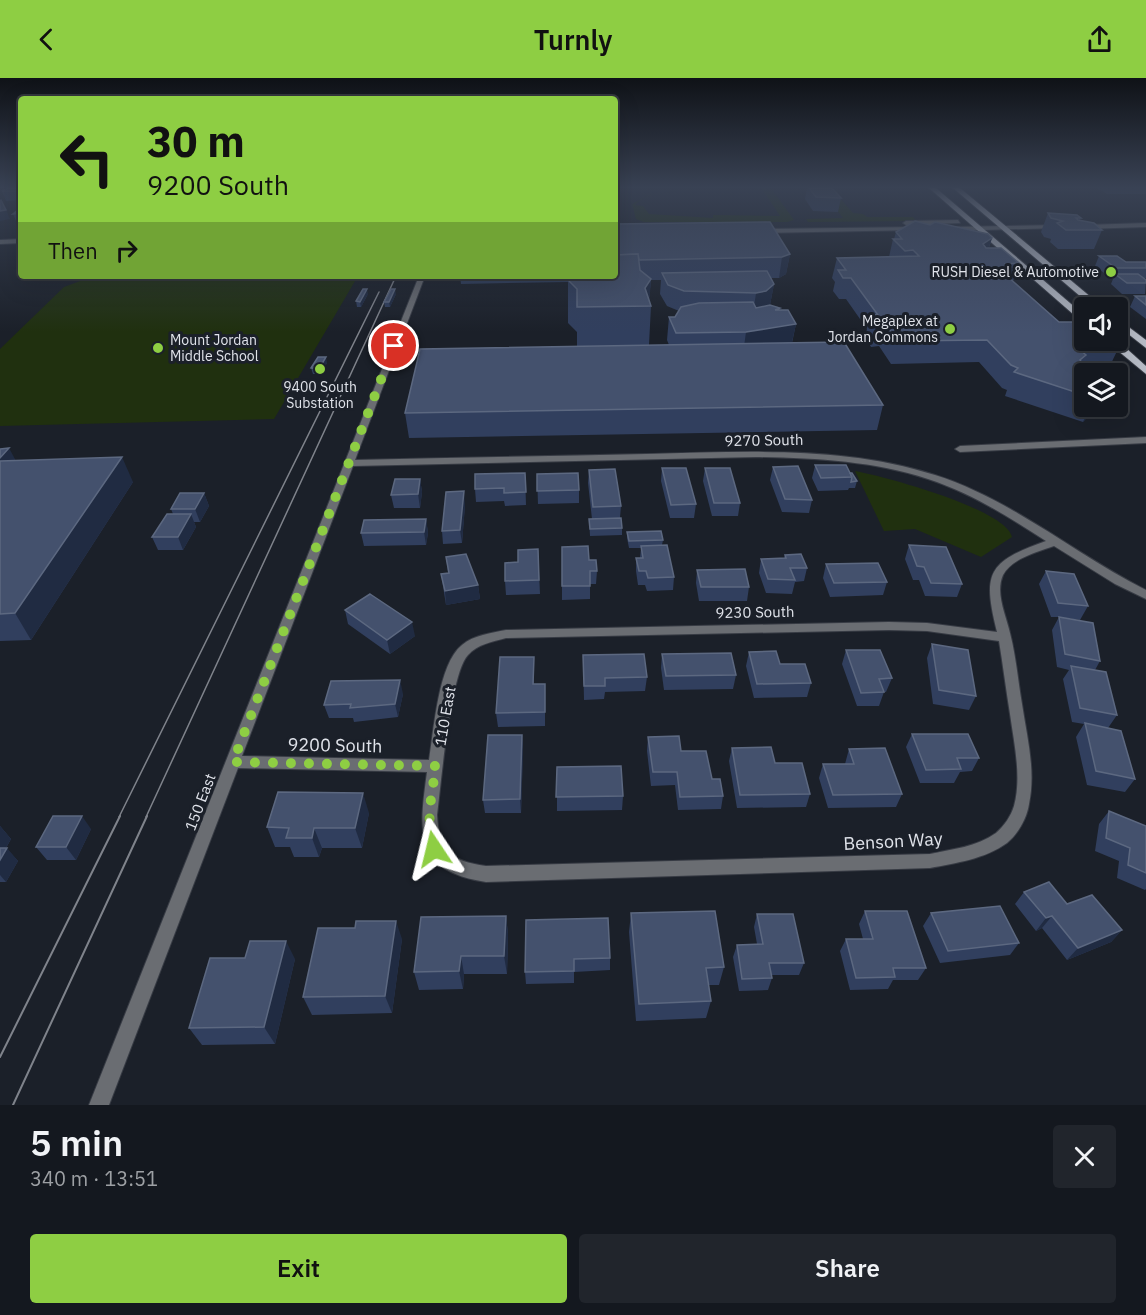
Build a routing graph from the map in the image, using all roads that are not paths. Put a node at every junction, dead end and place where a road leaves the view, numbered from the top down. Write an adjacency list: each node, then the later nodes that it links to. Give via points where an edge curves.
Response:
1 (988, 236): 7 (main road)
2 (1016, 236): 6 (main road)
3 (18, 241): 4 (street)
4 (0, 242)
5 (421, 279): 14 (street, 150 East)
6 (1087, 297)
7 (1074, 310)
8 (1128, 330): 9 (main road)
9 (1146, 345)
10 (1123, 351): 11 (main road)
11 (1146, 371)
12 (1146, 440): 13 (street)
13 (960, 449)
14 (349, 464): 15 (street, 9270 South, via 786,454 842,457 898,467 967,491); 19 (street, 150 East)
15 (1055, 542): 16 (street, 9270 South); 18 (street, Benson Way, via 1016,558 997,576 995,587)
16 (1146, 596)
17 (506, 634): 18 (street, 9230 South, via 889,626); 20 (street, 110 East, via 471,645 454,665)
18 (1004, 637): 21 (street, Benson Way, via 1026,789 1020,814 1004,836 984,849 930,861 486,874 457,868)
19 (233, 762): 20 (street, 9200 South); 22 (street, 150 East)
20 (436, 766): 21 (street, 110 East, via 429,833 434,849)
21 (445, 861)
22 (99, 1105)

